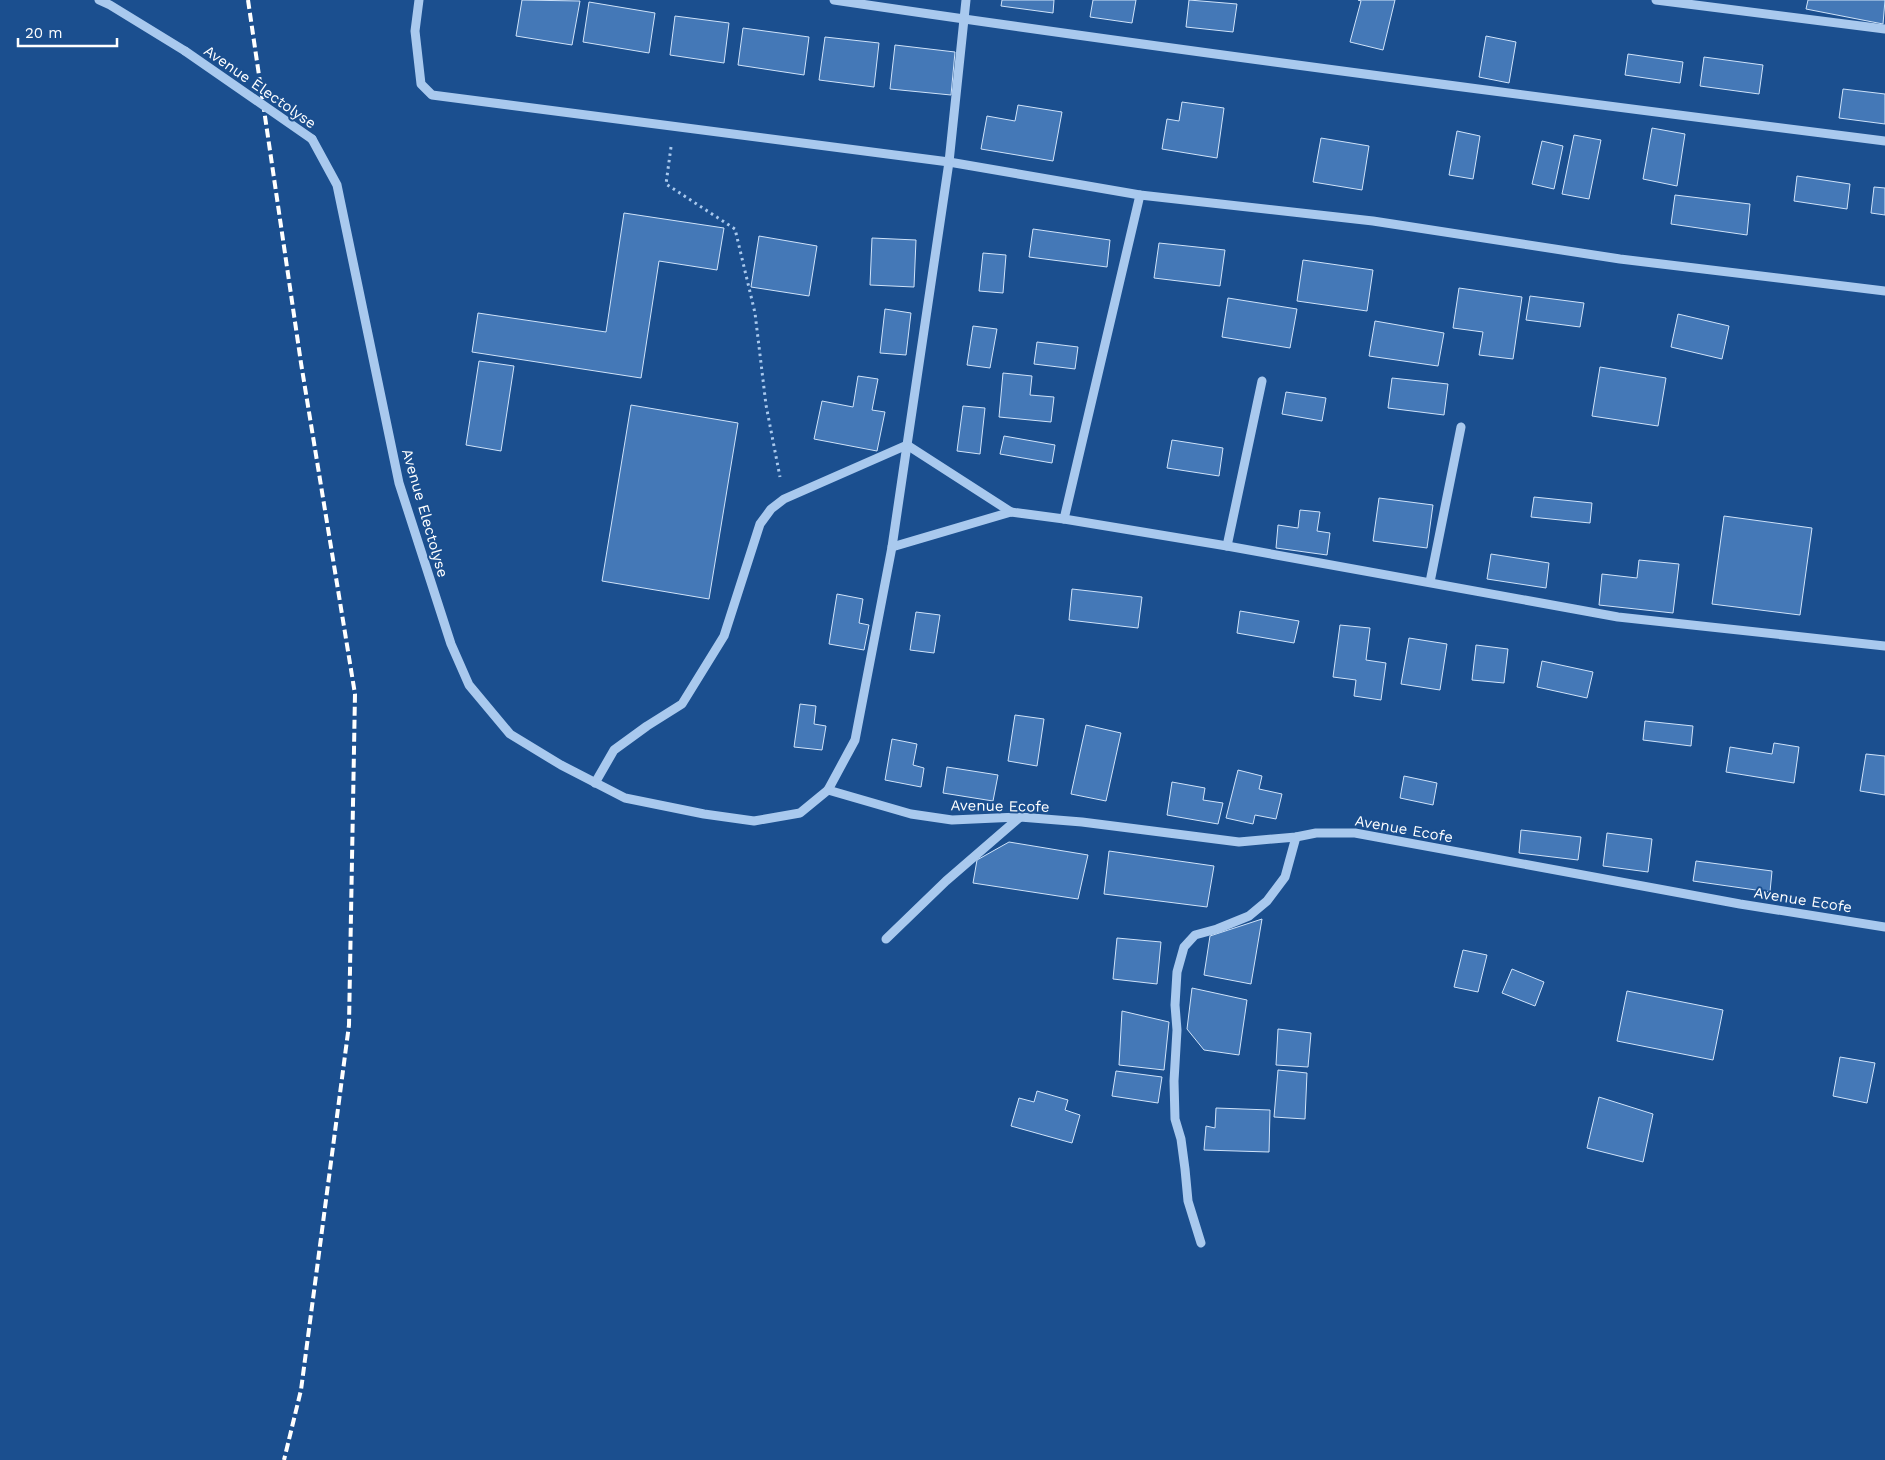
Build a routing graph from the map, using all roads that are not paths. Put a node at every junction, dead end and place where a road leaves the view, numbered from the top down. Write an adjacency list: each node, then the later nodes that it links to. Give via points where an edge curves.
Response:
1 (99, 0): 22 (street, Avenue Electolyse, bridge, via 185,51 312,140 337,186 399,483 451,644 465,677 510,734)
2 (419, 0): 10 (street, via 415,31 421,84 432,95)
3 (834, 0): 7 (street)
4 (966, 0): 7 (street)
5 (1656, 0): 6 (street)
6 (1681, 2): 8 (street)
7 (963, 19): 9 (street, via 1555,100); 10 (street)
8 (1885, 28)
9 (1885, 141)
10 (949, 162): 11 (street); 15 (street)
11 (1140, 195): 12 (street, via 1373,221 1620,259); 17 (street)
12 (1885, 291)
13 (1262, 381): 19 (street)
14 (1461, 427): 20 (street)
15 (908, 445): 16 (street); 18 (street); 22 (street, via 784,499 771,509 760,524 724,636 682,704 614,750)
16 (1011, 512): 17 (street); 18 (street)
17 (1064, 519): 19 (street)
18 (892, 546): 23 (street, via 855,740)
19 (1227, 546): 20 (street)
20 (1430, 582): 21 (street, via 1618,617)
21 (1885, 646)
22 (596, 783): 23 (street, Avenue Electolyse, via 625,798 754,821 800,814)
23 (828, 790): 24 (street, Avenue Ecofe, via 911,814 952,820)
24 (1020, 817): 25 (street, Avenue Ecofe, via 1239,842); 27 (street)
25 (1296, 837): 26 (street, Avenue Ecofe, via 1316,833 1355,833 1740,904); 28 (street, via 1285,877 1267,900 1249,916 1217,930 1195,935 1184,946 1177,972 1175,1119 1181,1139 1188,1201)
26 (1885, 927)
27 (886, 939)
28 (1201, 1243)

